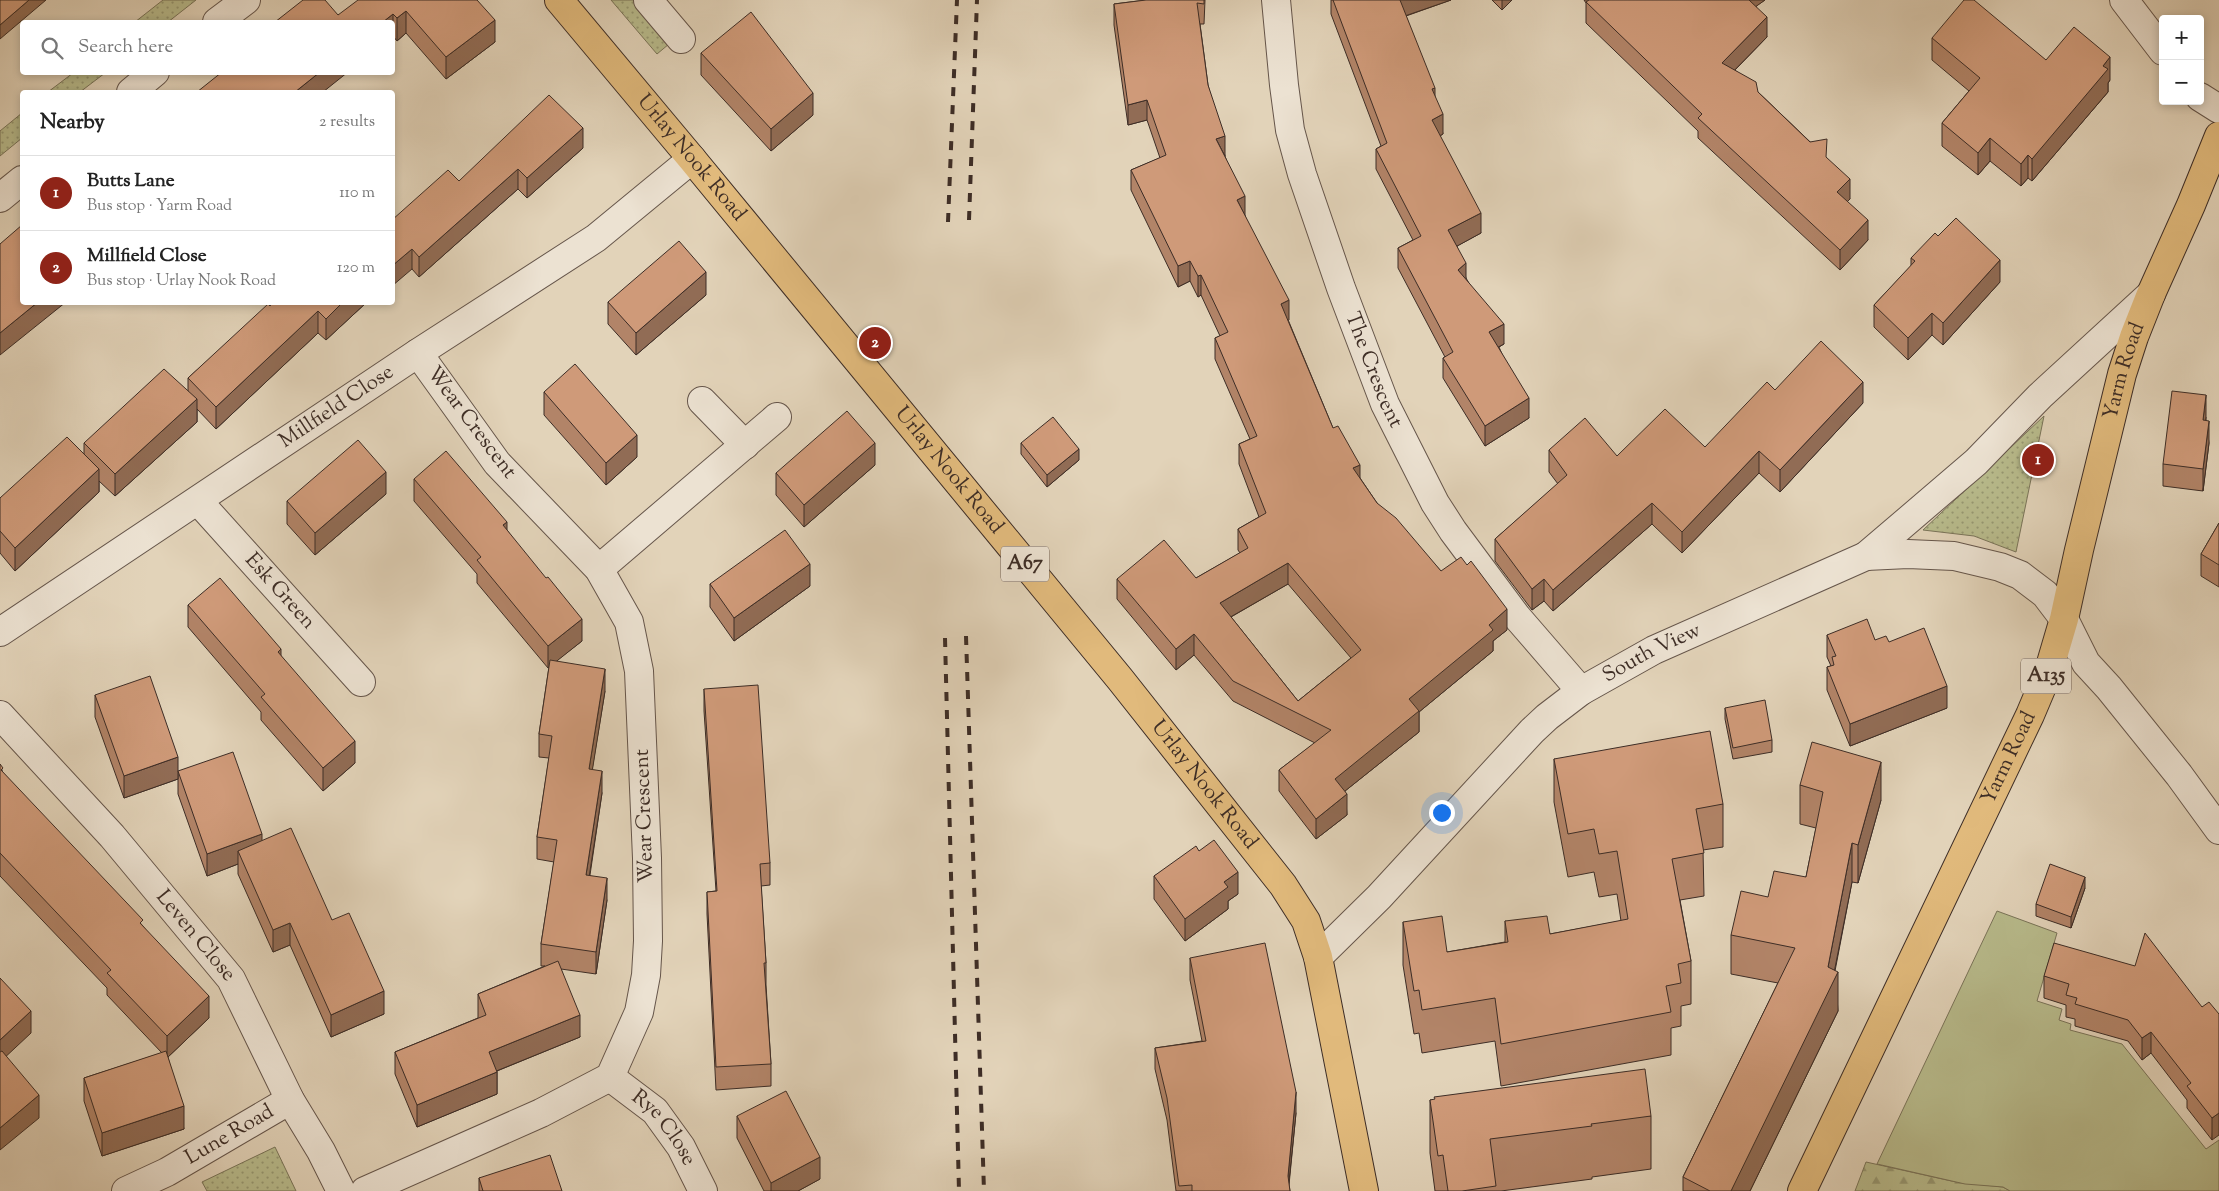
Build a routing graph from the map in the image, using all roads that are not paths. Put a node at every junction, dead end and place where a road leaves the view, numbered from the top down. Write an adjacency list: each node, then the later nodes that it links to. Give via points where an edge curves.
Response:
1 (246, 0): 6 (street)
2 (559, 0): 14 (main road, Urlay Nook Road / A67)
3 (648, 0): 7 (street)
4 (1276, 0): 28 (street, The Crescent, via 1290,130 1341,288 1385,404 1453,532 1517,617)
5 (2124, 0): 8 (street)
6 (221, 20)
7 (681, 39)
8 (2159, 47)
9 (152, 75): 10 (street)
10 (134, 90)
11 (2204, 100): 12 (street)
12 (2219, 109)
13 (2219, 136): 17 (main road, Yarm Road / A135)
14 (692, 159): 18 (street, Millfield Close, via 596,238); 31 (main road, Urlay Nook Road / A67, via 1120,679 1263,859 1306,921)
15 (20, 182): 16 (street)
16 (0, 198)
17 (2151, 294): 23 (street, via 2040,396 1976,462); 25 (main road, Yarm Road / A135, via 2122,374)
18 (418, 353): 22 (street, Millfield Close); 24 (street, Wear Crescent, via 496,463)
19 (702, 401): 21 (street)
20 (777, 417): 21 (street)
21 (745, 445): 24 (street)
22 (198, 502): 26 (street, Millfield Close); 27 (street, Esk Green)
23 (1866, 556): 25 (street, South View, via 1954,556 2000,567 2035,585); 28 (street, South View, via 1654,650)
24 (600, 569): 32 (street, Wear Crescent, via 629,622 639,671 647,858 646,975 639,1012)
25 (2064, 619): 30 (street, South View, via 2086,663 2173,768); 40 (main road, Yarm Road / A135, via 2049,670 2030,715)
26 (0, 632)
27 (361, 682)
28 (1581, 691): 31 (street, South View, via 1532,731 1378,897)
29 (0, 715): 33 (street, Leven Close, via 112,836 231,979)
30 (2219, 830)
31 (1318, 956): 39 (main road, Urlay Nook Road / A67)
32 (610, 1077): 37 (street, via 541,1113); 38 (street, Rye Close, via 655,1111 681,1147)
33 (290, 1100): 34 (street, Lune Road); 36 (street, Leven Close)
34 (172, 1181): 35 (street, Lune Road)
35 (126, 1191)
36 (341, 1191)
37 (365, 1191)
38 (703, 1191)
39 (1364, 1191)
40 (1802, 1191)

